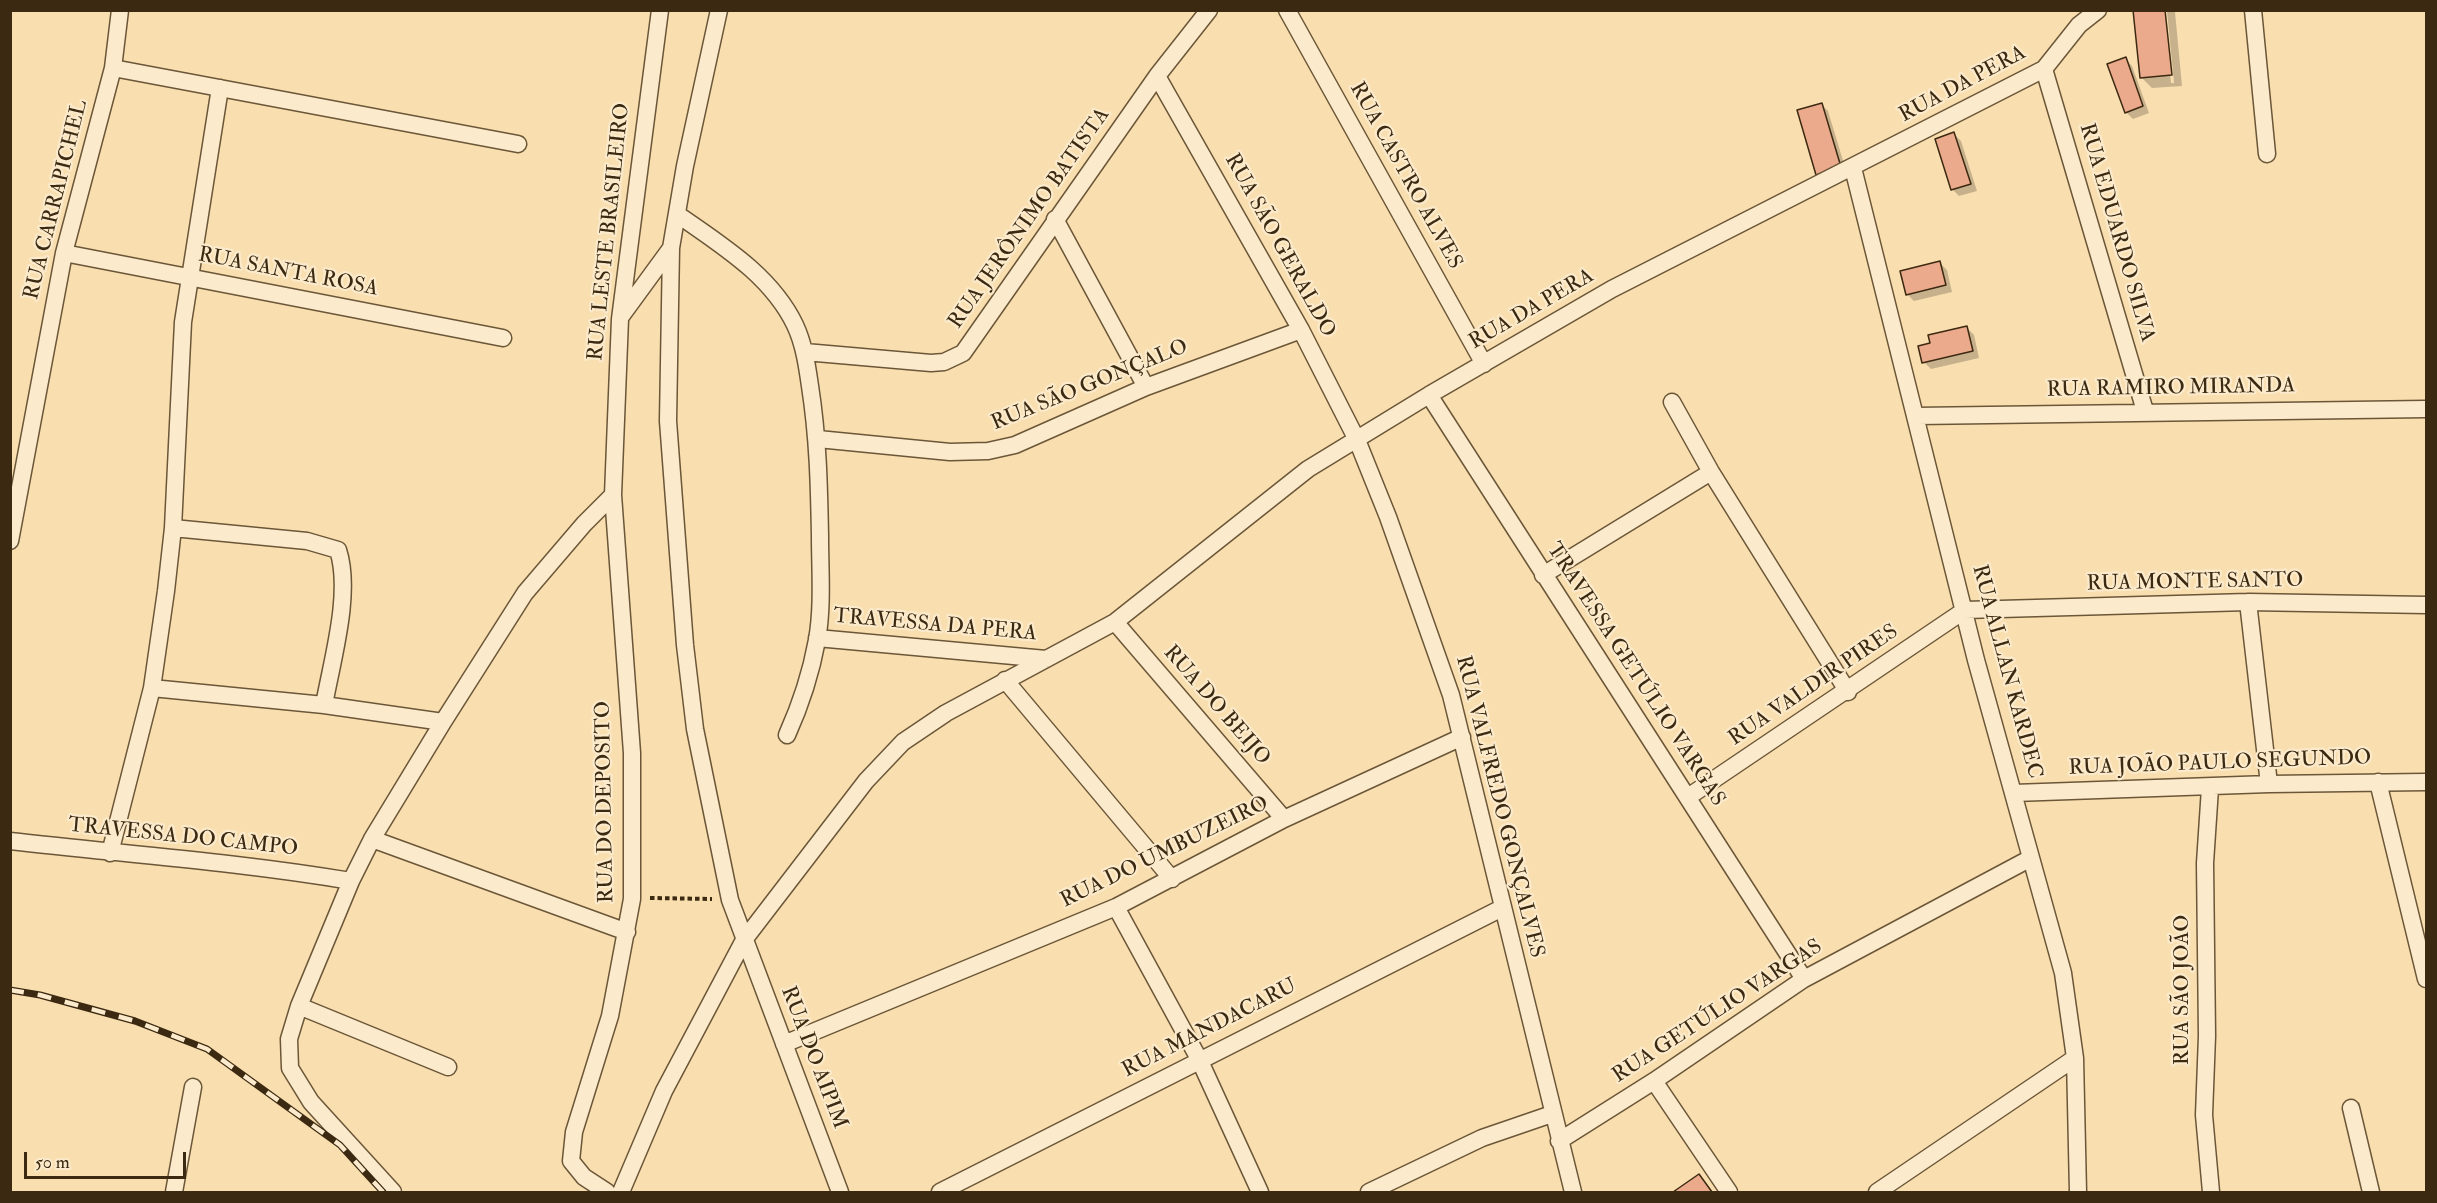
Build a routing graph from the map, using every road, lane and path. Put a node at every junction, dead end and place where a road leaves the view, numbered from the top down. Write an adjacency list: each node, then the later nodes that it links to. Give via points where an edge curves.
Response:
1 (120, 10): 9 (street, RUA CARRAPICHEL)
2 (660, 10): 21 (street, RUA LESTE BRASILEIRO)
3 (1209, 10): 11 (street, RUA JERÔNIMO BATISTA)
4 (1287, 10): 25 (street, RUA CASTRO ALVES)
5 (2098, 10): 8 (street, RUA DA PERA)
6 (2253, 10): 14 (street)
7 (722, 13): 16 (street, RUA DO AIPIM)
8 (2077, 18): 10 (street, RUA DA PERA)
9 (113, 68): 12 (street); 19 (street, RUA CARRAPICHEL)
10 (2044, 69): 15 (street, RUA DA PERA); 30 (street, RUA EDUARDO SILVA)
11 (1157, 76): 17 (street, RUA JERÔNIMO BATISTA); 22 (street, RUA SÃO GERALDO)
12 (220, 88): 13 (street); 20 (street)
13 (518, 144)
14 (2266, 154)
15 (1853, 168): 25 (street, RUA DA PERA, via 1612,289); 31 (street, RUA ALLAN KARDEC)
16 (677, 214): 18 (street, RUA DO AIPIM); 24 (street, via 742,260 768,287 794,324)
17 (1055, 219): 24 (street, RUA JERÔNIMO BATISTA, via 963,353 931,363); 26 (street)
18 (671, 248): 21 (street); 66 (street, RUA DO AIPIM, via 668,421 685,645 695,729)
19 (64, 254): 20 (street, RUA SANTA ROSA); 37 (street, RUA CARRAPICHEL)
20 (190, 277): 23 (street, RUA SANTA ROSA); 36 (street, via 183,322)
21 (620, 319): 35 (street, RUA LESTE BRASILEIRO)
22 (1301, 330): 26 (street, RUA SÃO GONÇALO); 33 (street, RUA SÃO GERALDO)
23 (503, 338)
24 (804, 352): 32 (street)
25 (1484, 364): 27 (street, RUA DA PERA)
26 (1146, 387): 32 (street, RUA SÃO GONÇALO, via 1042,435 988,451 950,452)
27 (1429, 395): 33 (street, RUA DA PERA); 38 (street, TRAVESSA GETÚLIO VARGAS)
28 (1672, 402): 34 (street)
29 (2427, 409): 30 (street, RUA RAMIRO MIRANDA)
30 (2145, 411): 31 (street, RUA RAMIRO MIRANDA)
31 (1917, 416): 41 (street, RUA ALLAN KARDEC)
32 (818, 439): 43 (street)
33 (1357, 440): 42 (street, RUA DA PERA, via 1308,469); 51 (street, RUA VALFREDO GONÇALVES, via 1447,683)
34 (1711, 472): 38 (street); 47 (street)
35 (613, 495): 49 (street, via 525,593); 65 (street, RUA DO DEPOSITO, via 632,753)
36 (173, 528): 46 (street); 48 (street, via 307,541 338,550 343,565 340,611)
37 (10, 541)
38 (1542, 575): 57 (street, TRAVESSA GETÚLIO VARGAS)
39 (2248, 602): 40 (street, RUA MONTE SANTO); 41 (street, RUA MONTE SANTO); 54 (street)
40 (2427, 605)
41 (1965, 610): 47 (street, RUA VALDIR PIRES); 56 (street, RUA ALLAN KARDEC)
42 (1115, 622): 44 (street, RUA DA PERA); 58 (street, RUA DO BEIJO)
43 (817, 638): 44 (street, TRAVESSA DA PERA); 50 (street, via 801,703)
44 (1048, 659): 45 (street, RUA DA PERA)
45 (1005, 680): 63 (street); 70 (street, RUA DA PERA, via 903,742 882,763)
46 (152, 688): 48 (street); 61 (street)
47 (1848, 692): 57 (street, RUA VALDIR PIRES)
48 (324, 705): 49 (street)
49 (443, 722): 59 (street)
50 (787, 735)
51 (1462, 737): 58 (street, RUA DO UMBUZEIRO); 68 (street, RUA VALFREDO GONÇALVES)
52 (2378, 782): 53 (street, RUA JOÃO PAULO SEGUNDO); 54 (street, RUA JOÃO PAULO SEGUNDO); 72 (street)
53 (2427, 782)
54 (2269, 784): 55 (street, RUA JOÃO PAULO SEGUNDO)
55 (2210, 788): 56 (street, RUA JOÃO PAULO SEGUNDO); 95 (street, RUA SÃO JOÃO, via 2205,863 2204,1115)
56 (2014, 793): 62 (street, RUA ALLAN KARDEC)
57 (1688, 797): 71 (street, TRAVESSA GETÚLIO VARGAS)
58 (1284, 819): 63 (street, RUA DO UMBUZEIRO)
59 (372, 839): 64 (street); 69 (street)
60 (10, 841): 61 (street, TRAVESSA DO CAMPO)
61 (110, 853): 64 (street, TRAVESSA DO CAMPO, via 240,864)
62 (2031, 858): 71 (street, RUA GETÚLIO VARGAS); 75 (street, RUA ALLAN KARDEC, via 2063,973)
63 (1172, 879): 67 (street, RUA DO UMBUZEIRO)
64 (351, 881): 73 (street)
65 (632, 899): 66 (path); 69 (street, RUA DO DEPOSITO)
66 (730, 900): 70 (street, RUA DO AIPIM)
67 (1116, 907): 74 (street, RUA DO UMBUZEIRO); 76 (street)
68 (1502, 908): 76 (street, RUA MANDACARU); 81 (street, RUA VALFREDO GONÇALVES)
69 (627, 932): 85 (street, RUA DO DEPOSITO, via 610,1016 574,1132 570,1161)
70 (744, 940): 74 (street, RUA DO AIPIM); 86 (street, RUA DA PERA, via 664,1091)
71 (1804, 979): 78 (street, RUA GETÚLIO VARGAS)
72 (2427, 979)
73 (299, 1006): 77 (street); 84 (street, via 289,1039 290,1068 311,1102)
74 (784, 1044): 87 (street, RUA DO AIPIM)
75 (2075, 1058): 93 (street); 94 (street, RUA ALLAN KARDEC)
76 (1199, 1059): 88 (street, RUA MANDACARU); 89 (street)
77 (448, 1067)
78 (1654, 1082): 82 (street, RUA GETÚLIO VARGAS); 92 (street)
79 (193, 1087): 83 (street)
80 (2351, 1108): 96 (street)
81 (1552, 1114): 82 (street, RUA VALFREDO GONÇALVES); 90 (street, via 1482,1138)
82 (1559, 1141): 91 (street, RUA VALFREDO GONÇALVES)
83 (174, 1192)
84 (393, 1192)
85 (607, 1192)
86 (621, 1192)
87 (840, 1192)
88 (940, 1192)
89 (1260, 1192)
90 (1369, 1192)
91 (1573, 1192)
92 (1729, 1192)
93 (1877, 1192)
94 (2078, 1192)
95 (2211, 1192)
96 (2371, 1192)

